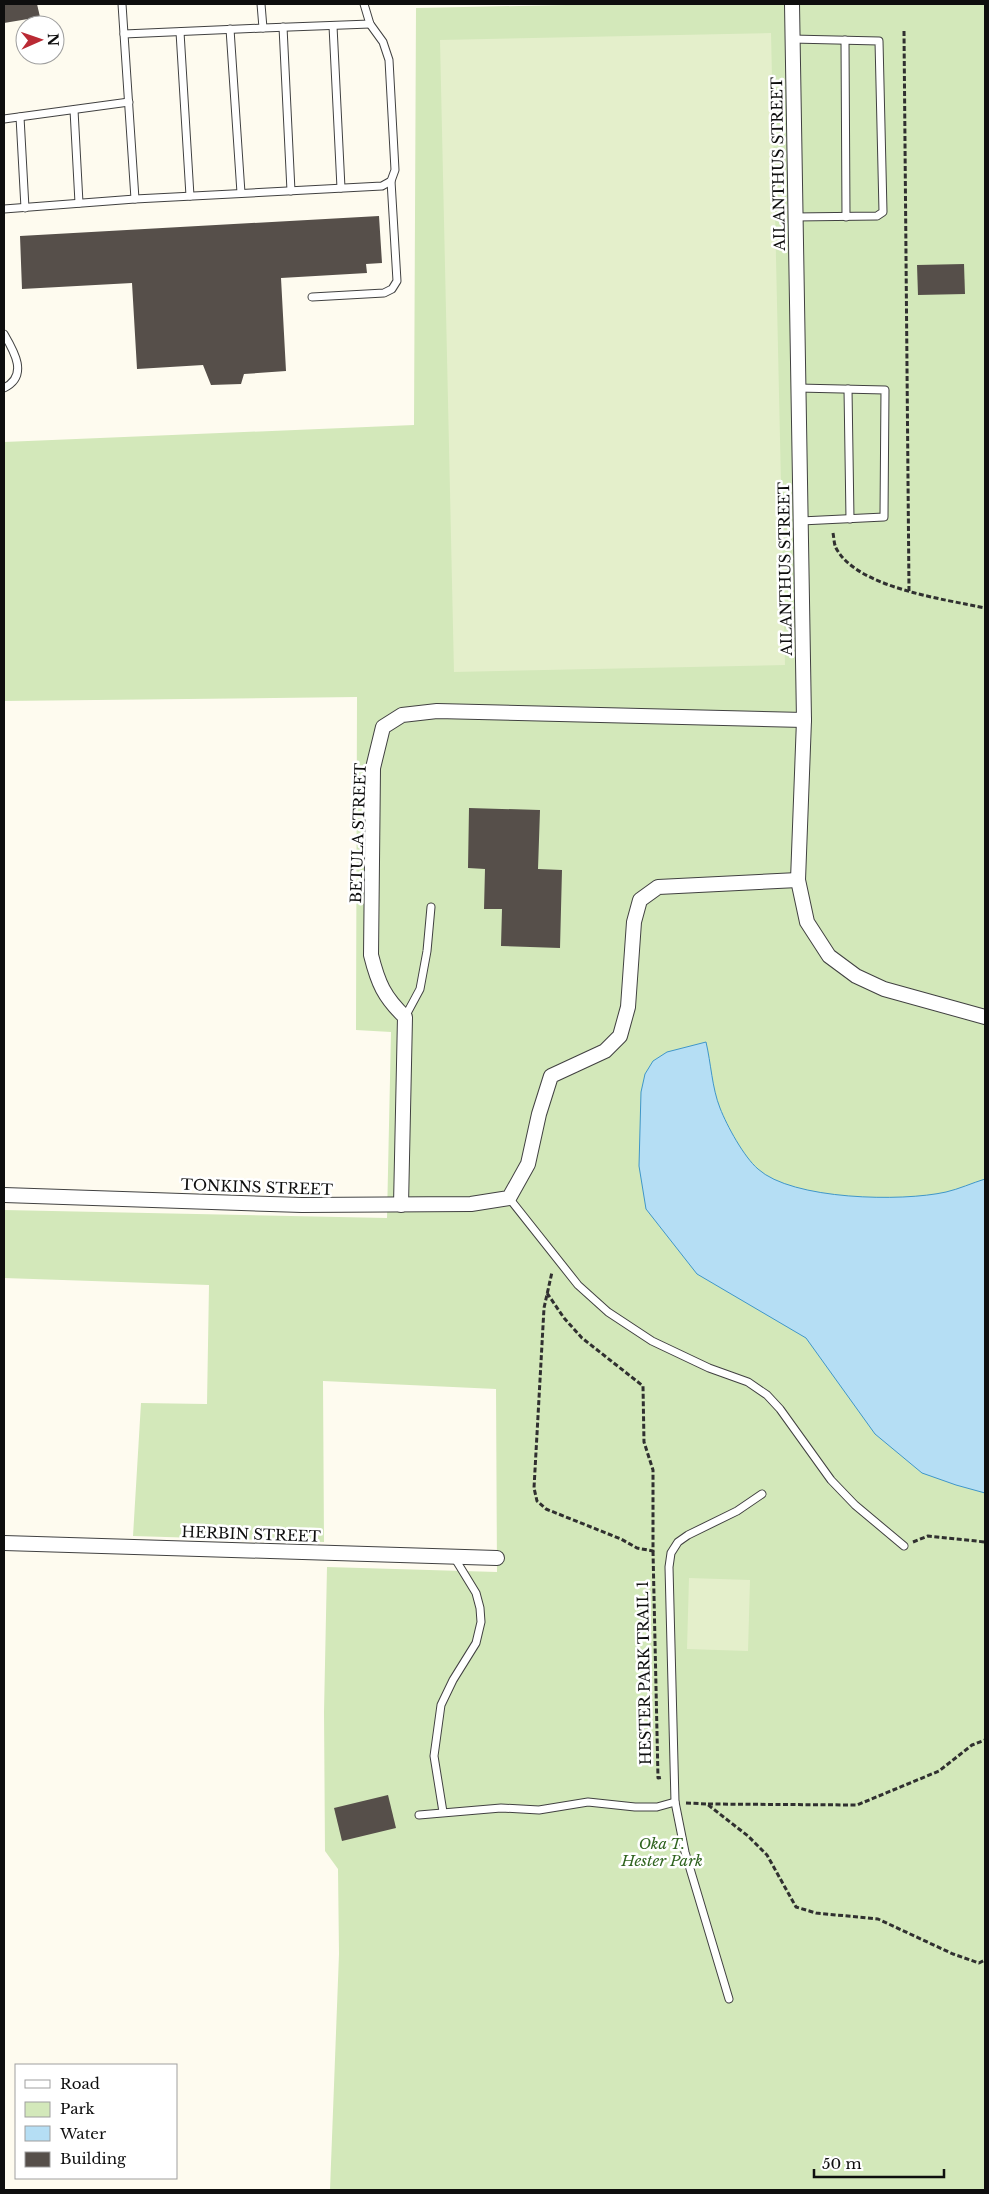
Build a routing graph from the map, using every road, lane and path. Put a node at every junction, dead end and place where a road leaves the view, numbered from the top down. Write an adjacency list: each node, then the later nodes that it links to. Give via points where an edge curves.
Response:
1 (122, 4): 12 (lane)
2 (261, 4): 8 (lane)
3 (364, 4): 5 (lane)
4 (792, 4): 13 (street, AILANTHUS STREET)
5 (370, 24): 6 (lane); 19 (lane, via 383,42 389,60 395,170)
6 (333, 26): 7 (lane); 20 (lane)
7 (282, 27): 8 (lane); 21 (lane)
8 (263, 28): 9 (lane)
9 (230, 29): 11 (lane); 22 (lane)
10 (904, 31): 38 (path)
11 (180, 32): 12 (lane); 23 (lane)
12 (124, 34): 15 (lane)
13 (792, 39): 14 (lane); 29 (street, AILANTHUS STREET)
14 (845, 40): 28 (lane); 28 (lane, via 879,42 883,212 877,216)
15 (129, 102): 16 (lane); 24 (lane)
16 (74, 110): 17 (lane); 25 (lane)
17 (20, 117): 18 (lane); 26 (lane)
18 (4, 119)
19 (391, 181): 20 (lane, via 382,186); 30 (lane, via 397,281 392,289 384,293)
20 (341, 188): 21 (lane)
21 (291, 191): 22 (lane)
22 (241, 194): 23 (lane)
23 (190, 196): 24 (lane)
24 (135, 199): 25 (lane)
25 (79, 203): 26 (lane)
26 (25, 208): 27 (lane)
27 (4, 209)
28 (846, 216): 29 (lane)
29 (795, 217): 33 (street, AILANTHUS STREET)
30 (312, 296)
31 (4, 334): 32 (lane, via 16,355 18,372 11,384)
32 (4, 388)
33 (798, 388): 34 (lane); 36 (street, AILANTHUS STREET)
34 (848, 389): 35 (lane); 35 (lane, via 885,390 884,517)
35 (850, 519): 36 (lane)
36 (801, 521): 40 (street, AILANTHUS STREET)
37 (833, 533): 38 (path, via 835,547 841,556 862,573 887,586)
38 (909, 591): 39 (path)
39 (985, 608)
40 (804, 720): 41 (street, AILANTHUS STREET); 43 (street, BETULA STREET, via 438,711 402,715 383,727 373,768 371,955 378,984 391,1004)
41 (798, 880): 44 (street, AILANTHUS STREET, via 807,922 829,956 856,976 884,989); 46 (street, via 658,888 640,900 634,922 628,1007 620,1036 605,1051 551,1076 528,1164)
42 (431, 907): 43 (lane, via 420,989)
43 (405, 1017): 47 (street)
44 (985, 1017)
45 (4, 1195): 47 (street, TONKINS STREET)
46 (510, 1198): 47 (street, TONKINS STREET, via 471,1204); 48 (lane)
47 (401, 1205)
48 (555, 1256): 49 (path); 53 (lane, via 578,1286 608,1312 645,1336 709,1368 748,1382 767,1395 831,1480)
49 (548, 1293): 54 (path, via 582,1338 643,1386 644,1442 653,1470); 54 (path, via 539,1367 536,1501 546,1509 637,1548)
50 (762, 1494): 58 (lane, via 688,1535 671,1553)
51 (4, 1542): 55 (street, HERBIN STREET)
52 (985, 1542): 53 (path, via 928,1536)
53 (904, 1546)
54 (653, 1551): 58 (path, HESTER PARK TRAIL 1, via 658,1778)
55 (454, 1556): 56 (street, HERBIN STREET); 61 (lane, via 476,1593 482,1622 476,1643 441,1705 434,1756)
56 (497, 1558)
57 (985, 1740): 60 (path, via 972,1745 939,1772 857,1805)
58 (674, 1777): 59 (lane)
59 (675, 1802): 60 (path); 61 (lane, via 657,1807 588,1802 539,1810 501,1808); 64 (lane, via 685,1852)
60 (707, 1804): 63 (path, via 748,1836 766,1855 796,1907 816,1913 878,1919 953,1954 980,1963)
61 (443, 1812): 62 (lane)
62 (419, 1814)
63 (985, 1960)
64 (729, 1999)

